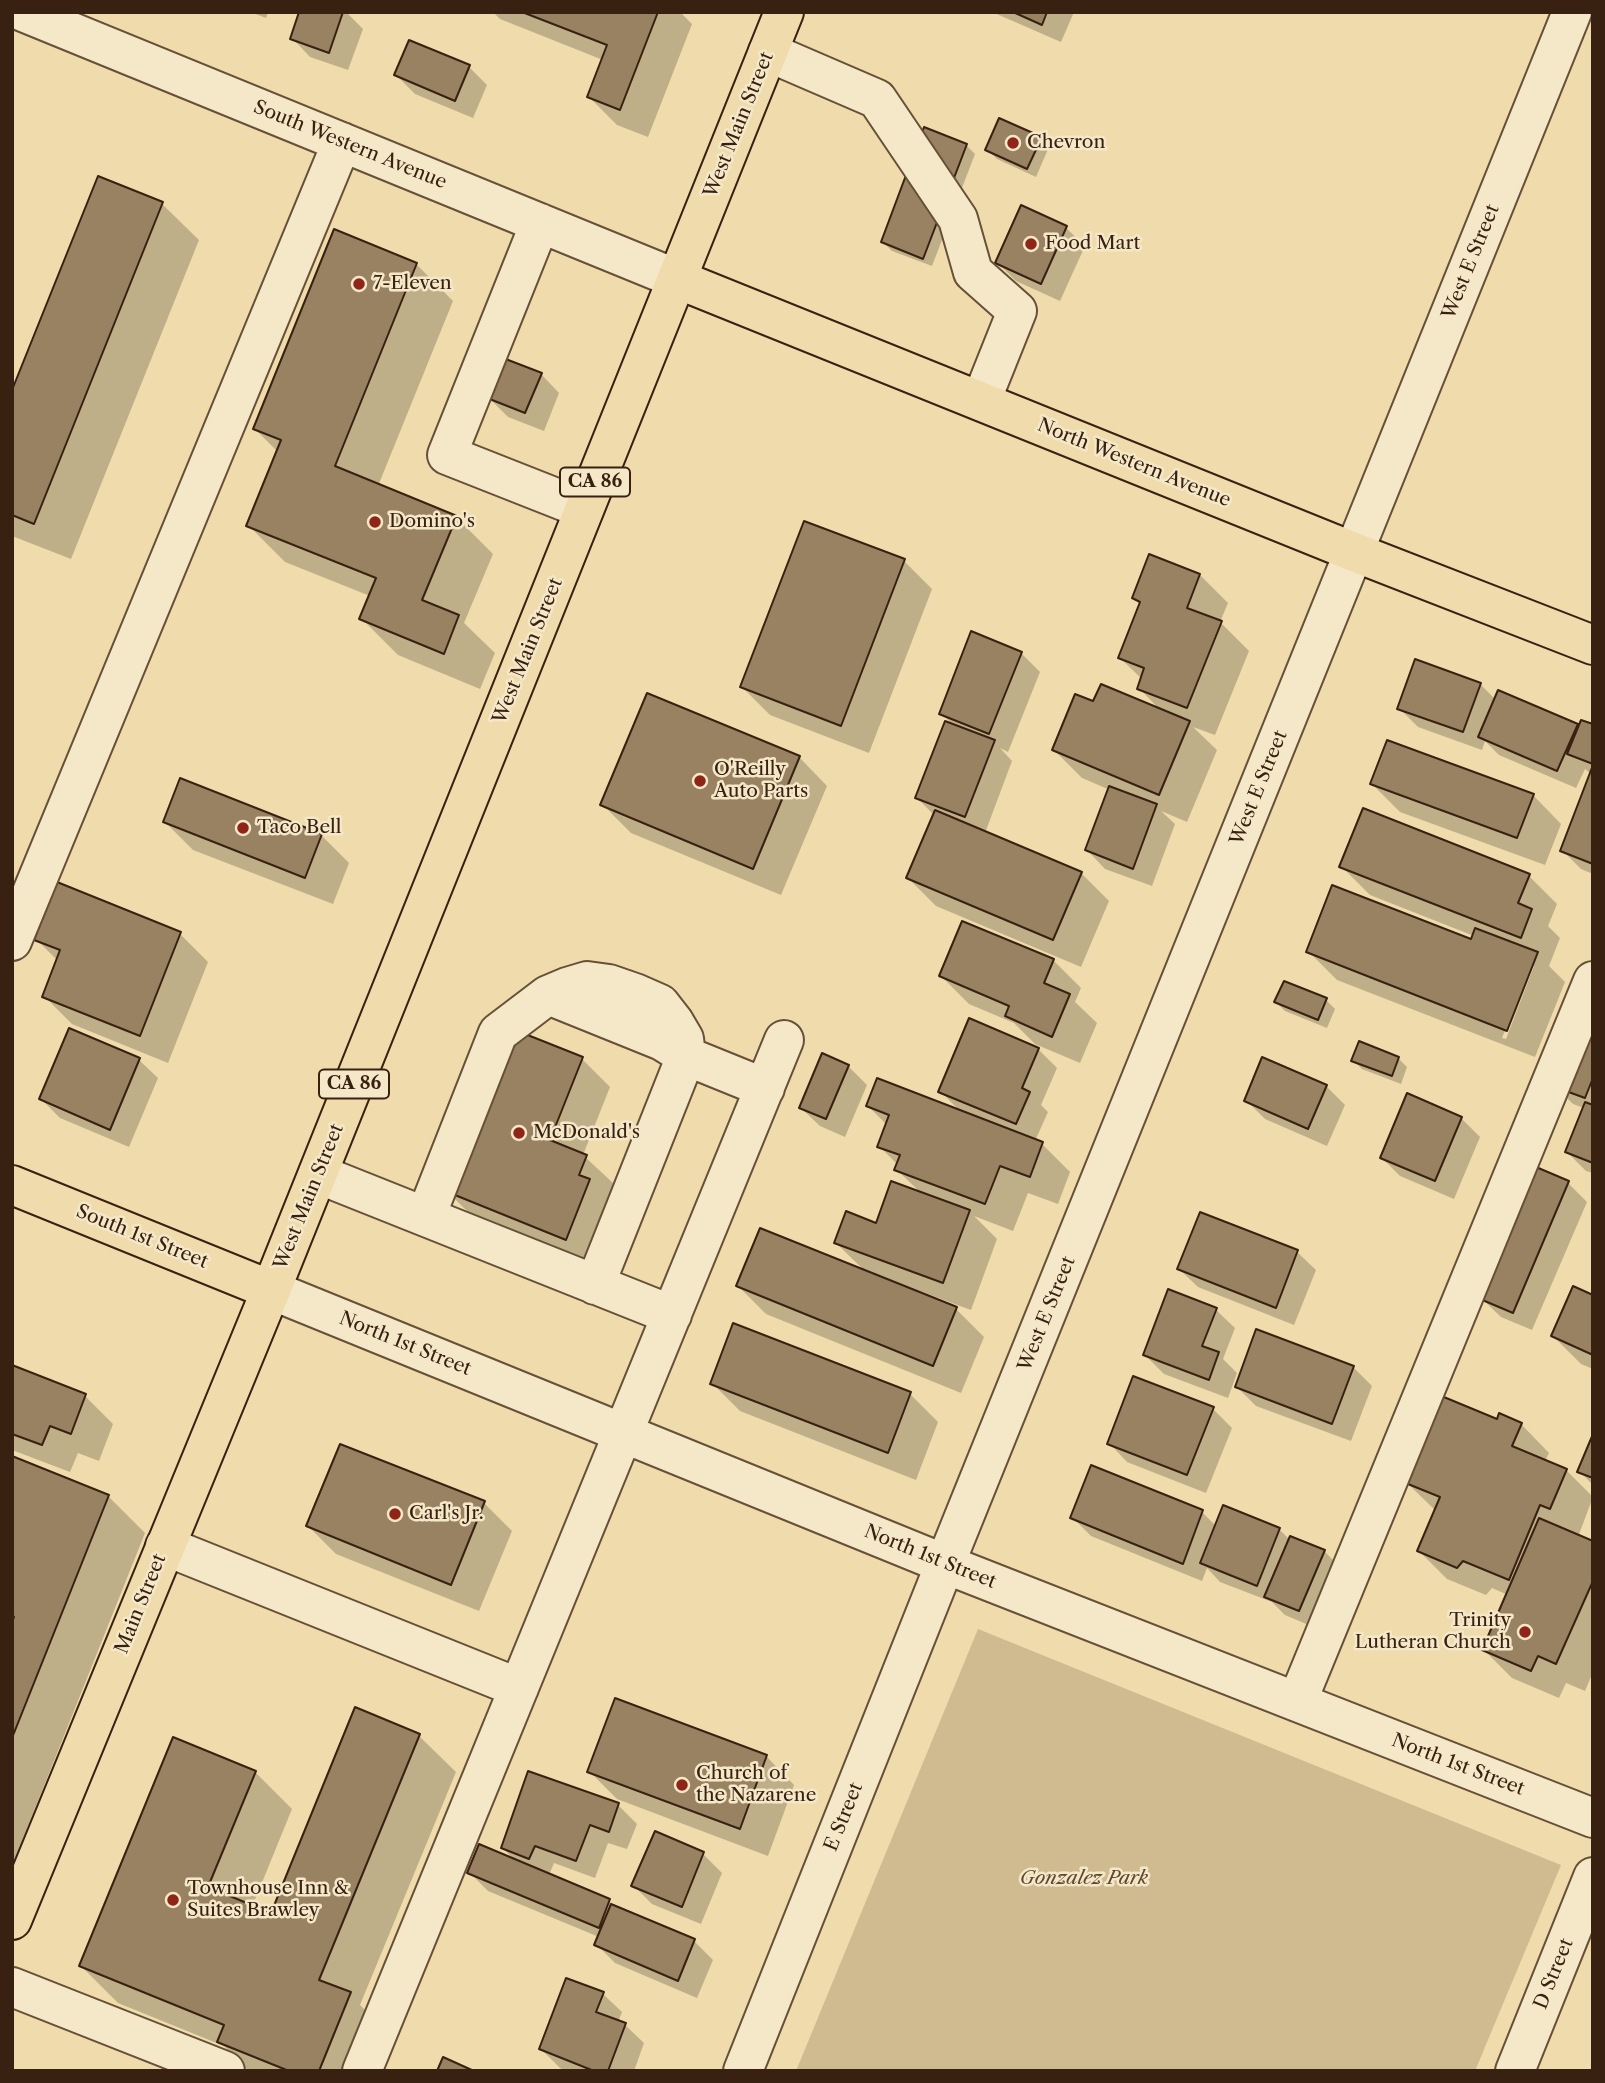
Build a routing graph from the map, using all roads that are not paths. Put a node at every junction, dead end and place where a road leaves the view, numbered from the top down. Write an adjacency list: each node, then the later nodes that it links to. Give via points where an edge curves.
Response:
1 (23, 12): 5 (street, South Western Avenue)
2 (784, 12): 4 (main road, West Main Street / CA 86)
3 (1572, 12): 10 (street, West E Street)
4 (768, 52): 7 (main road, West Main Street / CA 86); 8 (street, via 877,99 958,219 973,272 1017,311)
5 (342, 142): 6 (street, South Western Avenue); 12 (street)
6 (540, 223): 7 (street, South Western Avenue); 9 (street, via 447,455)
7 (677, 279): 8 (main road, North Western Avenue); 9 (main road, West Main Street / CA 86)
8 (981, 401): 10 (main road, North Western Avenue)
9 (584, 509): 17 (main road, West Main Street / CA 86)
10 (1354, 552): 11 (main road, North Western Avenue); 25 (street, West E Street)
11 (1593, 645)
12 (12, 941)
13 (1593, 981): 27 (street)
14 (784, 1040): 16 (street)
15 (686, 1056): 16 (street); 19 (street, via 684,1040 660,1004 609,984 587,981 548,995 498,1033); 20 (street)
16 (765, 1088): 22 (street)
17 (318, 1174): 19 (street); 21 (main road, West Main Street / CA 86)
18 (12, 1185): 21 (main road, South 1st Street)
19 (426, 1216): 20 (street)
20 (595, 1284): 22 (street)
21 (271, 1290): 23 (street, North 1st Street); 24 (main road, Main Street)
22 (672, 1315): 23 (street)
23 (624, 1433): 25 (street, North 1st Street); 26 (street)
24 (165, 1546): 26 (street); 30 (main road, Main Street)
25 (946, 1564): 27 (street, North 1st Street); 34 (street, E Street)
26 (519, 1688): 33 (street)
27 (1297, 1702): 28 (street, North 1st Street)
28 (1593, 1818)
29 (1593, 1877): 35 (street, D Street)
30 (12, 1920)
31 (12, 1987): 32 (street)
32 (225, 2071)
33 (362, 2071)
34 (743, 2071)
35 (1515, 2071)

